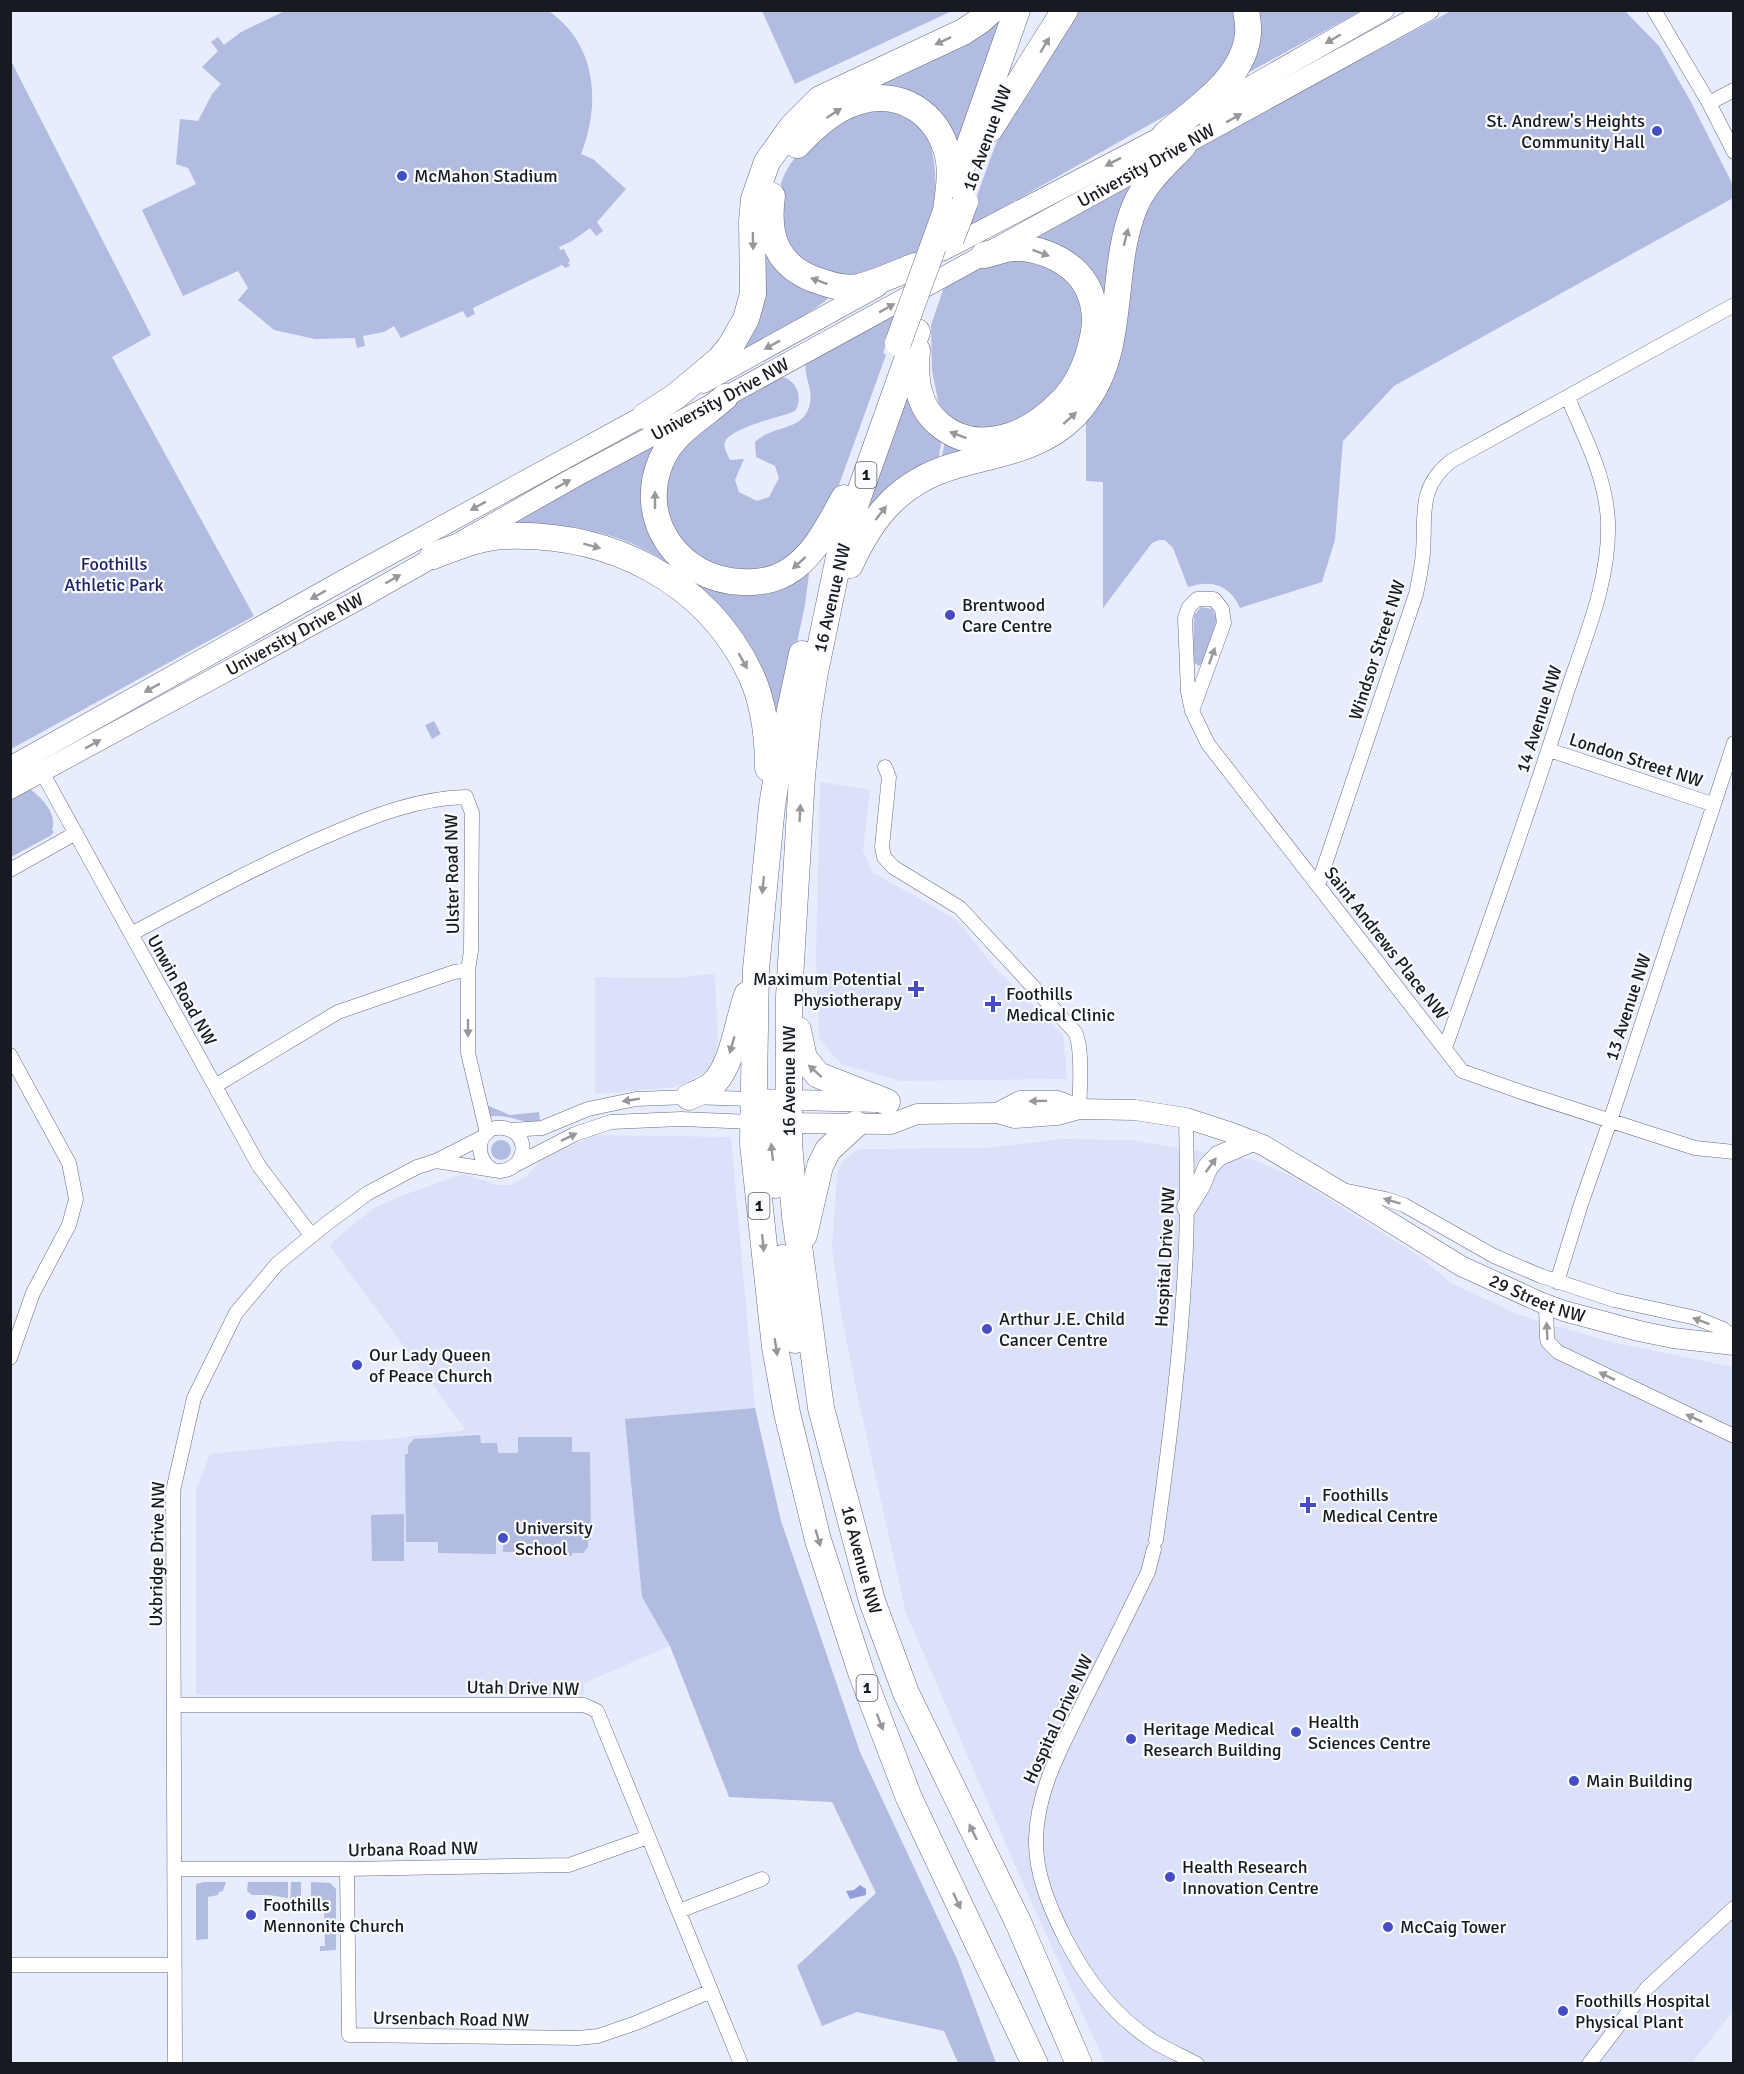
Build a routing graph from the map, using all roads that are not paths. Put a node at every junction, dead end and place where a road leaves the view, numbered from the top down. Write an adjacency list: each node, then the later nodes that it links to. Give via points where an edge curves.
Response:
1 (992, 10): 21 (highway, one-way to 21, via 963,32 820,99 792,127 767,162 754,199 753,294 746,320 720,359)
2 (1017, 10): 14 (highway, 16 Avenue NW / 1)
3 (1032, 10): 11 (highway, 16 Avenue NW / 1)
4 (1065, 10): 11 (highway, one-way to 4)
5 (1246, 10): 12 (highway, via 1248,34 1239,62 1226,83)
6 (1384, 10): 12 (street, University Drive NW, one-way to 12)
7 (1429, 10): 12 (street, University Drive NW, one-way to 7)
8 (1654, 10): 10 (street)
9 (1734, 90): 10 (street)
10 (1709, 103): 13 (street)
11 (990, 129): 14 (highway, 16 Avenue NW / 1)
12 (1174, 141): 15 (street, University Drive NW); 16 (street, University Drive NW, one-way to 16); 24 (highway, one-way to 12, via 864,536 900,492 940,471 1004,454 1048,435 1072,418 1092,395 1110,345 1124,244 1136,205)
13 (1734, 152)
14 (955, 206): 16 (highway, one-way to 14, via 858,287 836,287 793,270 775,244 770,228 772,192 785,162 812,129 842,108 870,98 907,104 936,126 948,157); 18 (highway, 16 Avenue NW / 1, bridge)
15 (984, 255): 18 (highway, one-way to 18, via 1014,248 1032,249 1064,262 1088,289 1095,328 1090,351 1082,372 1059,405 1029,429 1002,439 973,441 948,431 925,407); 19 (street, University Drive NW, one-way to 15)
16 (915, 266): 21 (street, University Drive NW, one-way to 21)
17 (1734, 305): 20 (street, Windsor Street NW)
18 (908, 337): 22 (highway, 16 Avenue NW / 1); 24 (highway, 16 Avenue NW / 1, via 839,557)
19 (725, 397): 22 (highway, one-way to 19, via 816,545 789,572 778,577 761,582 733,582 705,575 683,561 671,548 655,510 656,476 673,441); 23 (street, University Drive NW, one-way to 19)
20 (1568, 398): 27 (street, 14 Avenue NW, via 1603,479 1608,539 1604,576); 36 (street, Windsor Street NW, via 1451,461 1428,489 1416,594)
21 (645, 416): 28 (street, University Drive NW, one-way to 28, via 347,578)
22 (844, 498): 33 (highway, 16 Avenue NW / 1, via 802,655)
23 (433, 556): 28 (street, University Drive NW, one-way to 23, via 358,600); 33 (highway, one-way to 33, via 469,543 506,536 550,539 615,552 675,584 705,608 751,675 765,726)
24 (825, 621): 40 (highway, 16 Avenue NW / 1, one-way to 24, via 802,776)
25 (1192, 711): 25 (street, Saint Andrews Place NW, one-way to 25, via 1224,623 1222,609 1214,599 1197,599 1185,618); 36 (street, Saint Andrews Place NW, via 1208,744)
26 (1734, 743): 32 (street, 13 Avenue NW)
27 (1549, 750): 32 (street, London Street NW); 41 (street, 14 Avenue NW)
28 (37, 763): 30 (street, University Drive NW); 31 (street, University Drive NW); 34 (street, Unwin Road NW)
29 (885, 766): 46 (street, via 889,777 884,857 893,867 960,908 1075,1032)
30 (10, 767)
31 (10, 789)
32 (1712, 804): 50 (street, 13 Avenue NW)
33 (772, 806): 38 (highway, 16 Avenue NW / 1, one-way to 38)
34 (76, 833): 35 (street); 37 (street, Unwin Road NW)
35 (10, 870)
36 (1318, 885): 41 (street, Saint Andrews Place NW)
37 (131, 934): 39 (street, Ulster Road NW, via 248,872 357,823 414,803 466,797 472,813); 43 (street, Unwin Road NW)
38 (756, 969): 44 (highway, one-way to 44, via 722,1071 714,1083); 47 (highway, 16 Avenue NW / 1)
39 (468, 970): 43 (street, via 338,1012); 53 (street, Ulster Road NW, one-way to 53, via 468,1053)
40 (789, 997): 45 (highway, one-way to 40, via 832,1082 811,1069 804,1058); 47 (highway, 16 Avenue NW / 1)
41 (1445, 1048): 50 (street, Saint Andrews Place NW, via 1462,1071)
42 (12, 1060): 71 (street, via 69,1163 76,1199 69,1225 33,1293)
43 (215, 1086): 62 (street, Unwin Road NW, via 259,1166)
44 (689, 1097): 47 (street); 52 (street, one-way to 52, via 624,1101 588,1109 542,1128)
45 (887, 1102): 47 (street, 29 Street NW); 48 (street, 29 Street NW)
46 (1079, 1109): 48 (street, 29 Street NW, via 1058,1101 1020,1101 997,1113); 49 (street, 29 Street NW, via 1135,1110)
47 (770, 1113): 51 (street, 29 Street NW); 57 (street, one-way to 47, via 575,1134 611,1122); 64 (highway, 16 Avenue NW / 1, via 795,1216); 73 (highway, one-way to 47, via 884,1659 855,1596 815,1447 787,1299); 87 (highway, 16 Avenue NW / 1, one-way to 87, via 753,1144 775,1347 818,1540 861,1672 909,1798)
48 (917, 1114): 51 (street, 29 Street NW, via 891,1124)
49 (1186, 1118): 54 (street, 29 Street NW); 60 (street, Hospital Drive NW)
50 (1610, 1121): 55 (street, Saint Andrews Place NW, via 1695,1148); 65 (street, 13 Avenue NW)
51 (856, 1124): 64 (highway, via 828,1150 820,1166 803,1238)
52 (510, 1130): 53 (street, via 498,1128); 57 (street, via 522,1145)
53 (485, 1135): 56 (street, Uxbridge Drive NW); 58 (street, via 480,1143 480,1156)
54 (1253, 1141): 59 (street, 29 Street NW); 60 (street, one-way to 54, via 1218,1156)
55 (1734, 1152)
56 (436, 1161): 58 (street, Uxbridge Drive NW); 62 (street, Uxbridge Drive NW, via 368,1193)
57 (517, 1164): 58 (street, via 506,1170)
58 (493, 1170)
59 (1338, 1190): 61 (street, 29 Street NW, one-way to 59, via 1404,1205); 63 (street, 29 Street NW)
60 (1187, 1207): 90 (street, Hospital Drive NW, via 1176,1378 1155,1544 1148,1572 1050,1774 1038,1809 1036,1841 1048,1900 1073,1953 1101,1995 1131,2026)
61 (1441, 1225): 63 (street, via 1421,1226); 65 (street, 29 Street NW, via 1494,1256)
62 (311, 1235): 74 (street, Uxbridge Drive NW, via 277,1264 236,1313 194,1398 173,1491)
63 (1410, 1235): 66 (street, 29 Street NW, via 1461,1266)
64 (803, 1281): 73 (highway, 16 Avenue NW / 1, via 821,1408 835,1466 872,1601)
65 (1557, 1282): 67 (street, 29 Street NW)
66 (1546, 1305): 68 (street, 29 Street NW, via 1603,1323); 72 (street, one-way to 66, via 1558,1352 1548,1342)
67 (1665, 1312): 68 (street); 69 (street, 29 Street NW, one-way to 67, via 1724,1329 1696,1318)
68 (1673, 1338): 70 (street, 29 Street NW)
69 (1734, 1338)
70 (1734, 1345)
71 (10, 1358)
72 (1734, 1436)
73 (906, 1693): 81 (highway, 16 Avenue NW / 1, one-way to 73)
74 (174, 1705): 75 (street, Utah Drive NW, via 584,1706 597,1711); 76 (street, Uxbridge Drive NW)
75 (648, 1837): 77 (street, Urbana Road NW, via 569,1865); 80 (street, Utah Drive NW)
76 (174, 1869): 77 (street, Urbana Road NW); 83 (street, Uxbridge Drive NW)
77 (348, 1869): 84 (street, Ursenbach Road NW, via 349,2036 598,2036)
78 (762, 1879): 80 (street)
79 (1734, 1908): 91 (street, via 1647,1988)
80 (679, 1911): 84 (street, Utah Drive NW)
81 (1018, 1922): 88 (highway, 16 Avenue NW / 1); 89 (highway, via 1053,1975)
82 (10, 1965): 83 (street)
83 (174, 1965): 85 (street, Uxbridge Drive NW)
84 (711, 1991): 86 (street, Utah Drive NW)
85 (175, 2064)
86 (741, 2064)
87 (1035, 2064)
88 (1079, 2064)
89 (1096, 2064)
90 (1197, 2064)
91 (1589, 2064)

